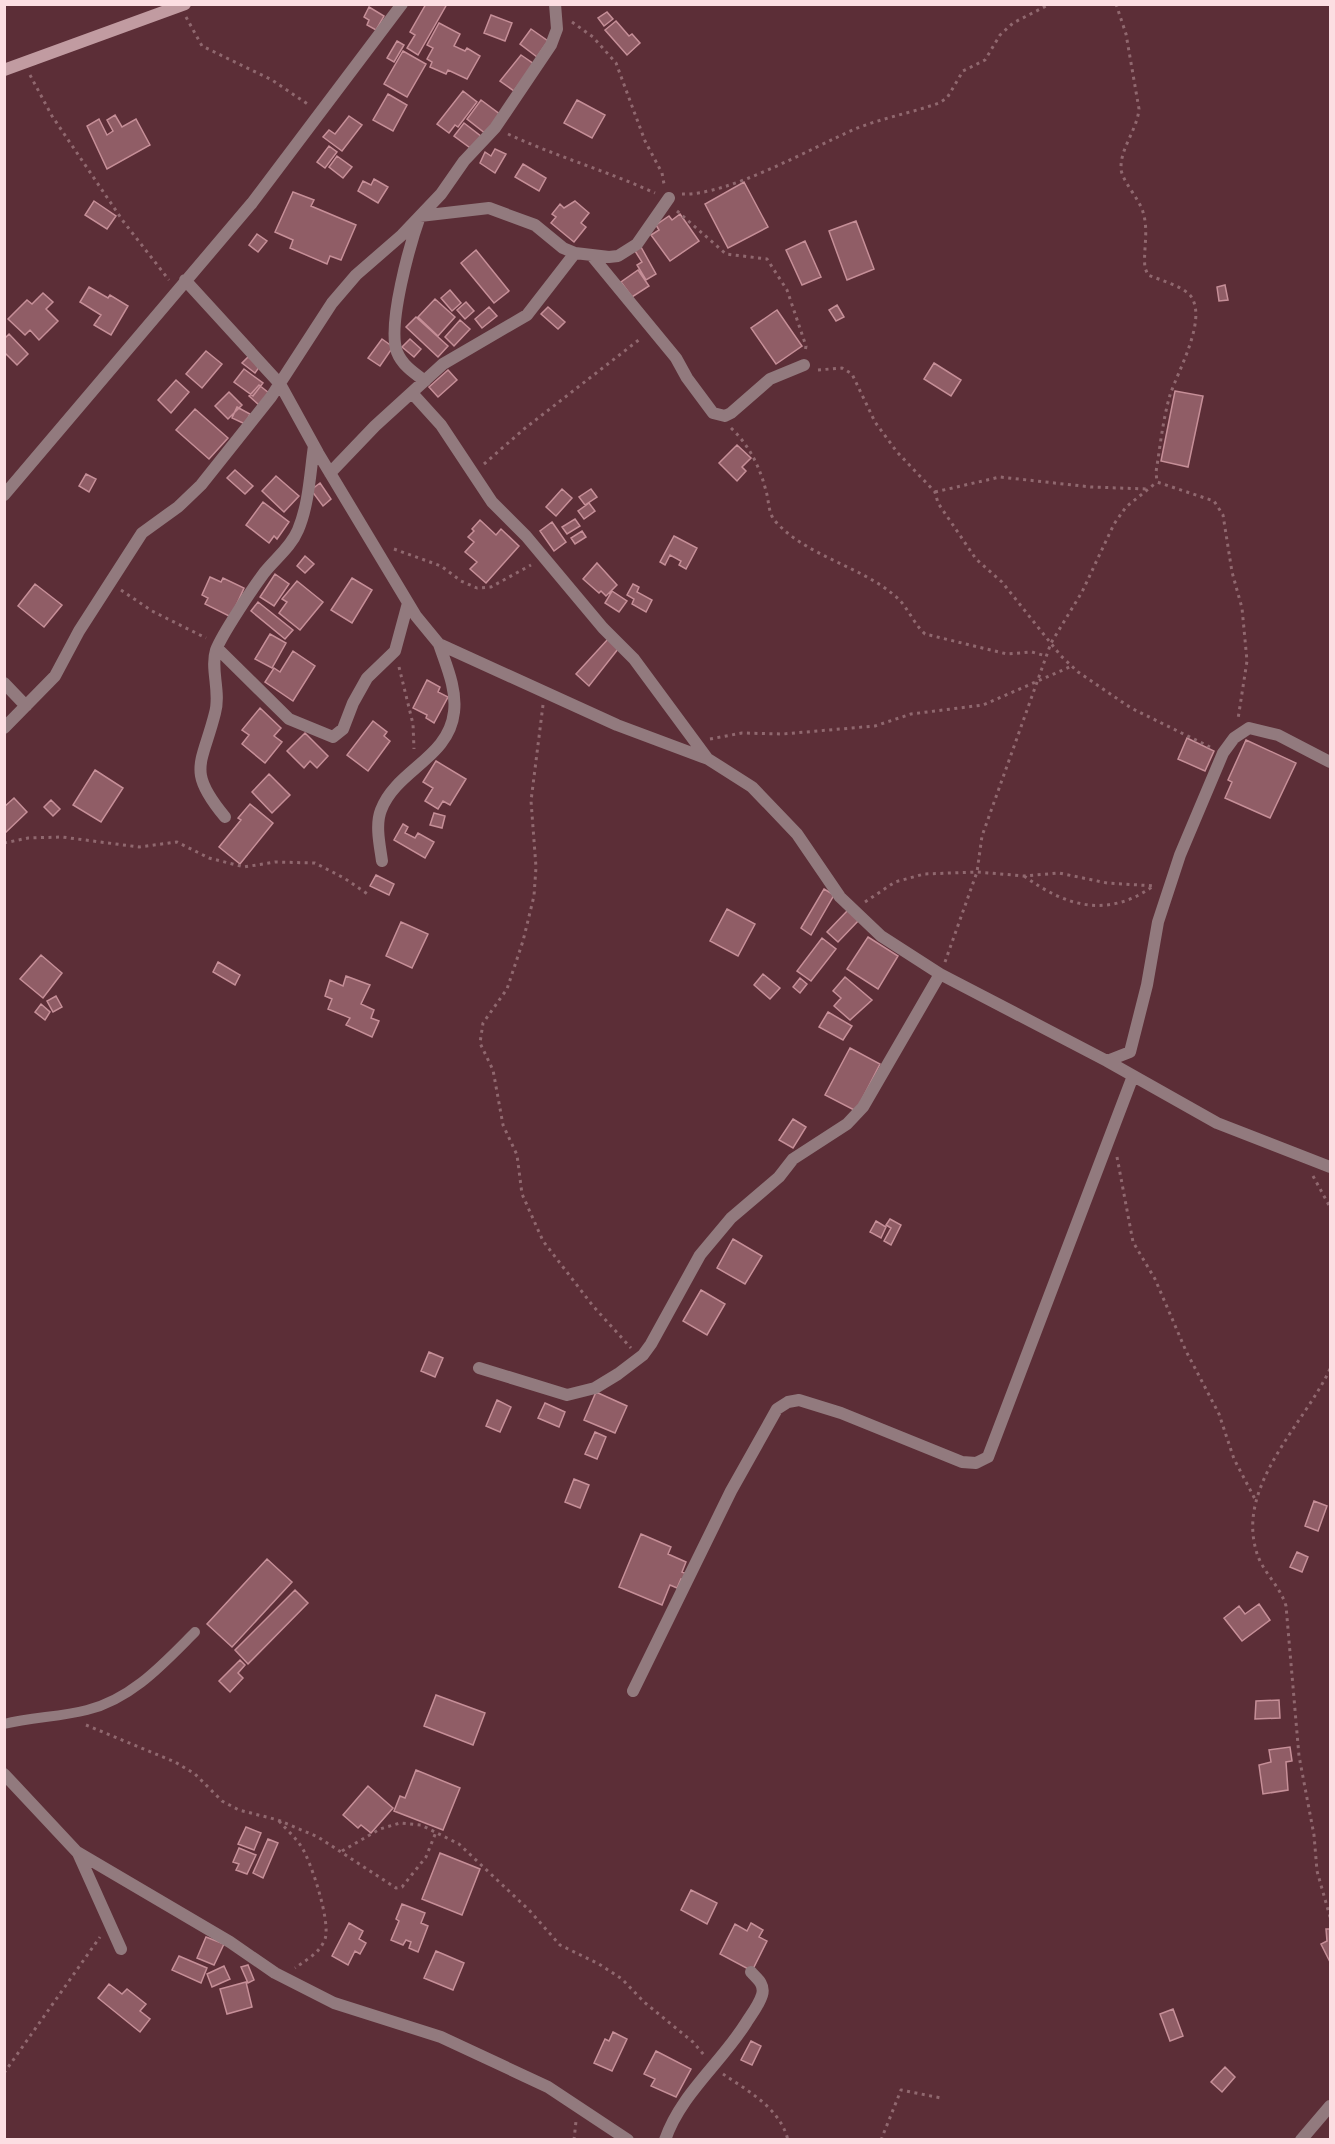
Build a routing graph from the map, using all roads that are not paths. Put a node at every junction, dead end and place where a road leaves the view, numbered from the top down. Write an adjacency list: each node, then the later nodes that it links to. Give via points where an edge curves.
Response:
1 (402, 4): 9 (street, via 252,203)
2 (183, 5): 4 (main road)
3 (557, 9): 6 (street, via 557,29 551,45 495,128)
4 (4, 70)
5 (668, 196): 8 (street, via 637,244 618,256)
6 (420, 216): 7 (street, via 489,208 535,225); 11 (street, via 405,259 395,342 403,362); 12 (street, via 332,303)
7 (575, 253): 8 (street); 11 (street, via 527,315 459,353)
8 (592, 256): 10 (street, via 676,358 713,413 732,413 770,379)
9 (182, 284): 12 (street); 16 (street)
10 (804, 365)
11 (425, 381): 13 (street)
12 (280, 384): 14 (street); 21 (street, via 201,485 142,533 55,676)
13 (412, 393): 15 (street); 23 (street, via 441,425 492,502 634,659)
14 (314, 446): 15 (street); 18 (street, via 304,512 296,533 263,574)
15 (330, 473): 17 (street)
16 (4, 495)
17 (408, 603): 18 (street, via 395,651 367,678 343,729 333,737 289,719); 19 (street)
18 (220, 643): 25 (street, via 214,657 216,712 199,762 210,800)
19 (439, 644): 23 (street, via 617,725); 26 (street, via 451,682 454,712 444,740 433,755 414,769 380,812)
20 (4, 683): 21 (street)
21 (26, 706): 22 (street)
22 (4, 728)
23 (708, 759): 27 (street, via 752,787 797,834 850,908 880,936)
24 (1330, 762): 28 (street, via 1265,730 1249,728 1233,738 1223,753 1158,922 1130,1052)
25 (225, 817)
26 (382, 861)
27 (940, 974): 28 (street); 31 (street, via 863,1107 847,1124 793,1160 731,1218 700,1255 663,1328 643,1355 595,1388 567,1395)
28 (1107, 1061): 29 (street)
29 (1133, 1076): 30 (street, via 1217,1123); 33 (street, via 988,1457 975,1463 962,1462 799,1400 777,1409 731,1491)
30 (1330, 1167)
31 (479, 1368)
32 (195, 1632): 34 (lane, via 137,1687 105,1704)
33 (633, 1691)
34 (4, 1724)
35 (4, 1774): 36 (street)
36 (77, 1852): 37 (street); 40 (street, via 282,1977 334,2002 441,2037 548,2087)
37 (121, 1949)
38 (752, 1972): 41 (street, via 761,1983 763,1994 715,2068 685,2101)
39 (1330, 2106): 42 (street)
40 (628, 2139)
41 (665, 2139)
42 (1301, 2139)

